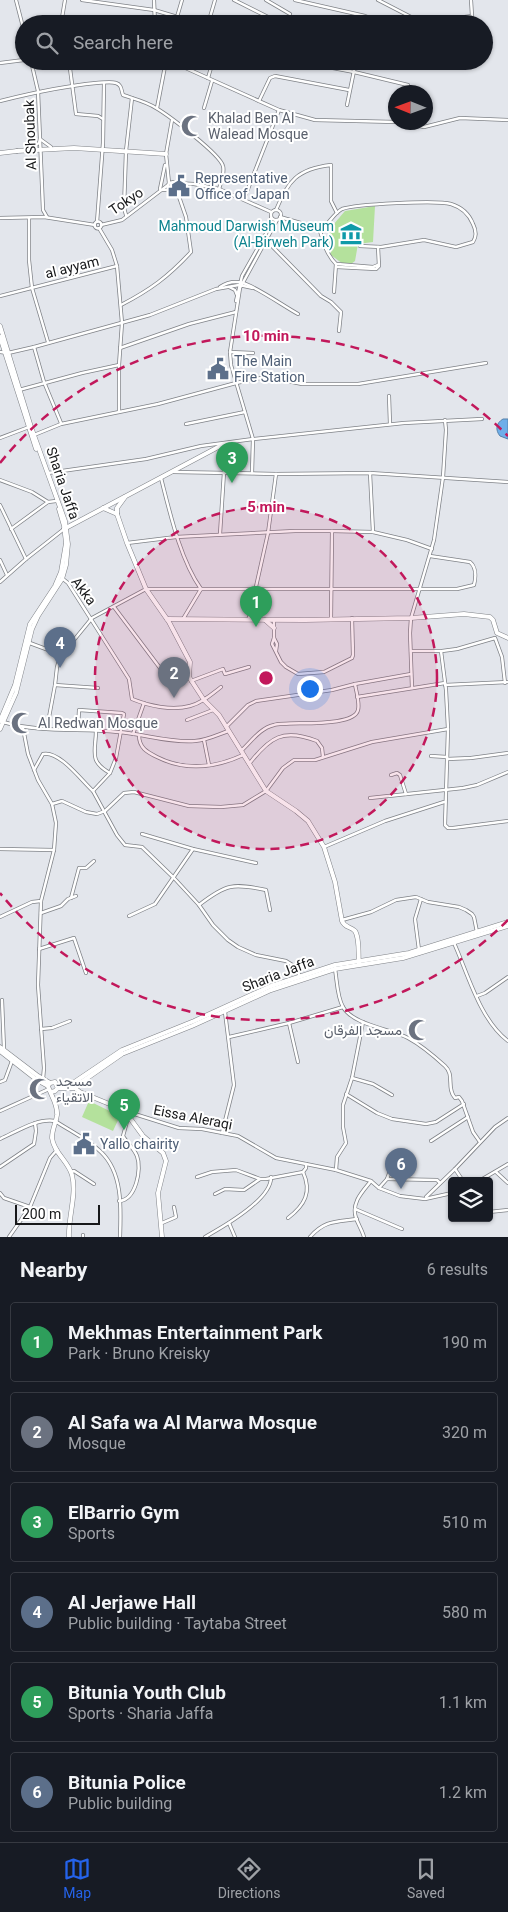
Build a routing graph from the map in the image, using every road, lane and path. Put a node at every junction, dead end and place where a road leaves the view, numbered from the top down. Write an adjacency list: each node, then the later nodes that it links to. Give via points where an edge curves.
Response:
1 (16, 0): 14 (street)
2 (65, 0): 15 (street)
3 (82, 0): 12 (street)
4 (154, 0): 12 (street)
5 (182, 0): 18 (street)
6 (215, 0): 19 (street)
7 (234, 0): 20 (street)
8 (266, 0): 13 (street)
9 (295, 0): 21 (street)
10 (378, 0): 22 (street)
11 (471, 0): 23 (street)
12 (154, 10): 16 (street); 17 (street)
13 (290, 14)
14 (20, 15)
15 (62, 15)
16 (154, 15)
17 (170, 15)
18 (178, 15)
19 (211, 15)
20 (264, 15)
21 (361, 15)
22 (407, 15)
23 (472, 15)
24 (15, 61): 25 (street)
25 (0, 63)
26 (33, 70): 39 (street, Al Shoubak)
27 (70, 70): 37 (street)
28 (164, 70): 44 (street)
29 (190, 70): 33 (street)
30 (210, 70): 33 (street)
31 (343, 70): 32 (street)
32 (354, 72): 36 (street); 38 (street)
33 (208, 78): 34 (street)
34 (212, 81): 42 (street); 45 (street)
35 (104, 82): 37 (street); 40 (street, via 117,83 123,95); 47 (street)
36 (408, 85)
37 (73, 86): 39 (street); 47 (street, via 76,114 98,116)
38 (349, 90): 42 (street, via 275,76 270,78); 43 (street)
39 (38, 91): 41 (street); 52 (street, Al Shoubak)
40 (132, 98): 44 (street); 60 (street)
41 (0, 101)
42 (259, 101): 46 (street)
43 (347, 105)
44 (157, 108): 48 (street)
45 (204, 108)
46 (279, 110): 50 (street, via 315,120); 74 (street)
47 (104, 120): 58 (street)
48 (172, 120): 62 (street); 70 (street, via 222,162 224,172)
49 (508, 120): 51 (street, via 460,118)
50 (388, 122)
51 (433, 125)
52 (40, 139): 53 (street); 54 (street); 55 (street, Al Shoubak)
53 (50, 147): 55 (street); 56 (street)
54 (31, 148): 55 (street); 59 (street)
55 (41, 148): 56 (street); 57 (street); 63 (street, Al Shoubak)
56 (74, 148): 58 (street)
57 (23, 150): 59 (street); 63 (street, via 36,151)
58 (102, 150): 60 (street); 87 (street)
59 (17, 151): 61 (street)
60 (126, 151): 62 (street); 79 (street)
61 (0, 154)
62 (166, 154): 64 (street)
63 (41, 156): 75 (street, Al Shoubak)
64 (166, 161): 65 (street); 71 (street)
65 (168, 175): 66 (street); 68 (street)
66 (175, 182): 67 (street); 68 (street); 69 (street)
67 (180, 183): 69 (street); 70 (street)
68 (168, 184): 71 (street, Tokyo); 72 (street)
69 (176, 187): 72 (street); 73 (street)
70 (219, 189): 74 (street)
71 (160, 190): 72 (street); 79 (street, Tokyo)
72 (170, 190): 73 (street)
73 (178, 196): 107 (street, via 186,217 191,252 171,274)
74 (244, 200): 77 (street)
75 (43, 210): 83 (street, Al Shoubak); 84 (street, Al Shoubak)
76 (276, 210): 77 (street); 78 (street, via 289,182 310,169 330,165 331,201); 80 (street)
77 (271, 212): 85 (street)
78 (337, 213): 90 (street); 93 (street, via 342,209 372,205 448,203 467,213 475,229 475,239 464,246 424,240)
79 (126, 215): 89 (street, Tokyo, via 118,222)
80 (280, 217): 86 (street); 90 (street)
81 (0, 218): 82 (street)
82 (29, 218): 83 (street); 101 (street)
83 (40, 218): 84 (street)
84 (47, 218): 88 (street)
85 (272, 218): 86 (street); 96 (street)
86 (277, 220): 91 (street)
87 (97, 222): 88 (street); 89 (street)
88 (94, 225): 89 (street)
89 (100, 227): 94 (street)
90 (320, 231): 95 (street)
91 (266, 240): 96 (street); 112 (street, via 321,296 337,307 341,312)
92 (360, 246): 93 (street)
93 (378, 247): 95 (street, via 379,264 374,267)
94 (117, 266): 101 (street, al ayyam); 107 (street)
95 (336, 266): 104 (street)
96 (244, 276): 97 (street); 98 (street); 99 (street)
97 (230, 283): 98 (street); 102 (street)
98 (240, 284): 99 (street); 100 (street); 103 (street); 106 (street)
99 (249, 286): 103 (street); 109 (street)
100 (227, 287): 102 (street); 106 (street, via 234,289)
101 (32, 288): 105 (street, al ayyam); 114 (street)
102 (216, 289): 110 (street)
103 (240, 292): 108 (street)
104 (334, 292)
105 (0, 296)
106 (237, 296): 108 (street)
107 (121, 305): 110 (street)
108 (236, 312): 116 (street); 118 (street)
109 (298, 314)
110 (122, 323): 114 (street); 116 (street)
111 (0, 326): 117 (street, Sharia Jaffa)
112 (339, 331)
113 (0, 337): 117 (street, Sharia Jaffa)
114 (48, 342): 115 (street)
115 (34, 347): 117 (street); 122 (street)
116 (120, 348): 121 (street)
117 (4, 352): 124 (street, Sharia Jaffa); 133 (street, Sharia Jaffa)
118 (230, 352): 119 (street); 123 (street)
119 (253, 353)
120 (486, 363): 123 (street, via 358,384 302,384 278,378)
121 (118, 365): 122 (street); 126 (street)
122 (44, 382): 124 (street); 130 (street)
123 (236, 382): 126 (street, via 158,404); 127 (street)
124 (19, 390): 133 (street, Sharia Jaffa)
125 (389, 396): 132 (street)
126 (119, 411): 130 (street)
127 (245, 412): 131 (street); 136 (street)
128 (482, 419): 129 (street)
129 (445, 420): 132 (street); 145 (street)
130 (61, 424): 134 (street)
131 (186, 424)
132 (390, 425): 136 (street)
133 (30, 427): 134 (street, Sharia Jaffa); 135 (street); 149 (street, Sharia Jaffa)
134 (34, 435): 140 (street, Sharia Jaffa)
135 (0, 438)
136 (253, 439): 137 (street); 141 (street)
137 (222, 445): 138 (street); 140 (street, via 200,446 146,459)
138 (173, 472): 139 (street); 144 (street)
139 (224, 472): 141 (street); 159 (street)
140 (48, 473): 154 (street, Sharia Jaffa)
141 (252, 473): 143 (street)
142 (370, 473): 143 (street); 145 (street); 157 (street)
143 (276, 474): 158 (street)
144 (162, 478): 148 (street); 160 (street)
145 (443, 478): 147 (street); 162 (street)
146 (0, 480): 150 (street)
147 (508, 482)
148 (125, 497): 152 (street); 153 (street, via 117,508)
149 (56, 501): 150 (street); 154 (street, Sharia Jaffa)
150 (48, 502): 155 (street)
151 (0, 505): 155 (street)
152 (104, 508): 153 (street); 154 (street)
153 (117, 514): 161 (street)
154 (66, 528): 164 (street); 167 (street, Sharia Jaffa, via 68,555)
155 (11, 529): 164 (street)
156 (332, 531): 157 (street); 158 (street); 172 (street)
157 (373, 532): 162 (street)
158 (268, 533): 159 (street); 173 (street)
159 (220, 534): 160 (street)
160 (176, 537): 161 (street); 170 (street)
161 (126, 543): 169 (street)
162 (432, 548): 163 (street)
163 (430, 556): 171 (street); 171 (street, via 470,562 475,581 472,586)
164 (26, 558): 166 (street)
165 (0, 560): 166 (street)
166 (7, 575): 168 (street)
167 (61, 578): 175 (street, Akka); 185 (street, Sharia Jaffa)
168 (0, 582)
169 (146, 588): 170 (street); 174 (street); 180 (street)
170 (202, 588): 173 (street); 181 (street)
171 (420, 588): 172 (street); 179 (street)
172 (331, 589): 173 (street); 177 (street)
173 (256, 590): 176 (street)
174 (114, 607): 175 (street); 190 (street, via 163,672)
175 (92, 618): 188 (street); 202 (street, Akka, via 129,679 132,699)
176 (249, 618): 181 (street); 182 (street)
177 (331, 618): 178 (street); 182 (street)
178 (352, 618): 179 (street); 182 (street, via 352,658 324,672 298,674 281,662 276,651)
179 (412, 618): 184 (street, via 464,614 486,616 493,620 497,633); 186 (street)
180 (167, 619): 181 (street); 183 (street)
181 (181, 619): 183 (street)
182 (274, 623)
183 (170, 624): 190 (street, via 190,662)
184 (508, 638)
185 (26, 642): 188 (street); 205 (street, Sharia Jaffa, via 18,687)
186 (411, 651): 187 (street); 191 (street)
187 (442, 652): 193 (street, via 495,638); 195 (street)
188 (60, 657): 196 (street)
189 (249, 666): 192 (street, via 225,674 223,669)
190 (189, 672): 192 (street)
191 (411, 674): 194 (street); 199 (street)
192 (191, 681): 201 (street)
193 (507, 682): 195 (street)
194 (355, 684): 200 (street); 210 (street, via 256,701 248,705)
195 (445, 684): 199 (street); 211 (street)
196 (55, 685): 198 (street); 207 (street)
197 (221, 687): 201 (street)
198 (98, 688)
199 (412, 688): 200 (street)
200 (357, 697): 217 (street, via 359,708 356,715 342,721 274,725 264,729)
201 (204, 700): 202 (street, via 190,706 175,707); 203 (street)
202 (144, 703): 214 (street)
203 (213, 710): 204 (street); 210 (street)
204 (187, 720)
205 (1, 721): 206 (street); 208 (street, Sharia Jaffa)
206 (23, 728): 207 (street); 224 (street)
207 (47, 728): 209 (street)
208 (0, 729)
209 (78, 729): 212 (street); 213 (street, via 79,710 122,713)
210 (227, 729): 216 (street); 217 (street)
211 (448, 729): 220 (street, via 372,742); 221 (street)
212 (96, 730): 213 (street); 226 (street, via 95,758 100,768)
213 (121, 732): 214 (street); 226 (street)
214 (133, 734): 215 (street)
215 (138, 735): 216 (street, via 174,742); 223 (street, via 143,749 165,761 187,767)
216 (204, 740): 223 (street)
217 (242, 753): 222 (street); 223 (street, via 226,762)
218 (508, 753): 221 (street)
219 (431, 756): 221 (street)
220 (323, 757): 222 (street, via 318,741 286,734 270,740); 230 (street, via 290,762)
221 (447, 758): 228 (street)
222 (249, 764): 230 (street)
223 (209, 766)
224 (34, 770): 229 (street, via 43,754 52,754); 234 (street)
225 (508, 772): 228 (street, via 477,785)
226 (110, 773): 229 (street)
227 (391, 775): 231 (street, via 400,775)
228 (445, 789): 231 (street); 233 (street)
229 (93, 791): 235 (street)
230 (266, 791): 235 (street, via 243,805 221,808 179,804 128,792 118,797); 238 (street, via 308,821)
231 (406, 794): 232 (street)
232 (370, 798)
233 (445, 802): 236 (street, via 444,825 448,828); 238 (street, via 374,825)
234 (52, 804): 235 (street, via 62,802 91,814); 241 (street, via 56,823)
235 (105, 811): 244 (street, via 125,845 142,847)
236 (508, 821)
237 (142, 834): 240 (street)
238 (324, 847): 254 (street)
239 (0, 849): 241 (street)
240 (193, 849): 243 (street); 244 (street)
241 (54, 850): 248 (street)
242 (94, 860): 246 (street, via 86,868 78,868)
243 (256, 863)
244 (174, 878): 249 (street); 252 (street, via 155,904)
245 (76, 896): 246 (street)
246 (71, 898): 251 (street)
247 (420, 899): 254 (street, via 409,897); 256 (street, via 459,907 472,914); 259 (street, via 415,919)
248 (41, 902): 251 (street); 253 (street, via 32,902)
249 (199, 905): 250 (street, via 226,888 240,885 266,890); 264 (street, via 213,925 233,943 256,956 286,961 294,966)
250 (270, 910)
251 (41, 914): 258 (street)
252 (128, 916)
253 (0, 917)
254 (342, 920): 260 (street, via 344,926 356,933)
255 (508, 924): 256 (street, Sharia Jaffa); 257 (street)
256 (477, 932): 257 (street, Sharia Jaffa)
257 (454, 942): 259 (street, Sharia Jaffa); 260 (street, via 403,958); 265 (street)
258 (39, 949): 262 (street, via 74,938); 272 (street)
259 (419, 950): 260 (street, Sharia Jaffa)
260 (359, 962): 261 (street); 264 (street, Sharia Jaffa, via 335,965)
261 (335, 969): 264 (street); 267 (street)
262 (86, 973)
263 (508, 977): 265 (street)
264 (300, 978): 268 (street); 281 (street, Sharia Jaffa, via 271,986 137,1043 111,1056)
265 (477, 996): 274 (street, via 491,1024)
266 (2, 1000): 275 (street, via 5,1045)
267 (343, 1007): 270 (street); 271 (street)
268 (225, 1011): 273 (street); 281 (street, via 122,1054)
269 (70, 1021): 272 (street)
270 (363, 1022): 278 (street); 285 (street, via 399,1034 424,1048 449,1071 451,1092)
271 (289, 1024): 273 (street); 277 (street)
272 (41, 1029): 279 (street)
273 (228, 1037): 293 (street, via 234,1085)
274 (508, 1041)
275 (1, 1050): 276 (street); 279 (street)
276 (12, 1061): 280 (street, via 7,1077); 282 (street)
277 (298, 1062)
278 (352, 1078): 283 (street); 284 (street, via 373,1084)
279 (43, 1079): 282 (street)
280 (0, 1082)
281 (72, 1085): 282 (street, via 70,1089); 286 (street, via 80,1092)
282 (53, 1088): 287 (street); 291 (street)
283 (346, 1094): 285 (street, via 392,1119 426,1124 436,1122); 303 (street, via 342,1115 346,1143 337,1157)
284 (392, 1095)
285 (464, 1104): 288 (street)
286 (124, 1110): 289 (street); 293 (street, Eissa Aleraqi, via 179,1128)
287 (0, 1111)
288 (468, 1117): 295 (street); 296 (street)
289 (128, 1118): 322 (street, via 123,1136 135,1152 138,1164 132,1193); 330 (street, via 165,1156 158,1193)
290 (508, 1118): 296 (street)
291 (55, 1121): 292 (street); 297 (street, via 52,1140); 322 (street, via 107,1158 117,1176)
292 (35, 1124): 294 (street); 301 (street, via 34,1144)
293 (222, 1133): 299 (street, Eissa Aleraqi, via 238,1136 276,1158)
294 (0, 1140)
295 (431, 1141)
296 (480, 1142): 302 (street)
297 (57, 1150): 304 (street); 323 (street, via 50,1158)
298 (406, 1154): 312 (street, via 406,1163 390,1171)
299 (306, 1164): 303 (street, Eissa Aleraqi); 305 (street)
300 (508, 1164): 306 (street)
301 (0, 1166)
302 (455, 1169): 309 (street); 314 (street)
303 (336, 1170): 313 (street, Eissa Aleraqi)
304 (71, 1172): 316 (street); 334 (street, via 74,1187)
305 (304, 1172): 308 (street); 328 (street, via 308,1190 302,1203)
306 (496, 1172): 310 (street); 315 (street)
307 (196, 1177): 311 (street, via 236,1170)
308 (271, 1177): 311 (street); 331 (street, via 264,1194)
309 (460, 1177)
310 (487, 1177)
311 (260, 1179): 319 (street, via 244,1190 225,1190)
312 (387, 1179): 314 (street, via 437,1180); 317 (street)
313 (371, 1181): 317 (street); 325 (street, via 359,1196)
314 (440, 1183): 321 (street)
315 (508, 1183)
316 (94, 1184)
317 (379, 1188): 321 (street, via 400,1196)
318 (0, 1193): 323 (street, via 4,1198)
319 (215, 1194)
320 (448, 1194): 321 (street)
321 (424, 1198)
322 (119, 1201): 335 (street)
323 (30, 1207): 333 (street)
324 (174, 1207): 330 (street, via 176,1217)
325 (355, 1209): 329 (street); 332 (street)
326 (508, 1210): 327 (street)
327 (493, 1212)
328 (288, 1218)
329 (357, 1219): 339 (street, via 330,1222); 340 (street)
330 (162, 1223): 336 (street)
331 (229, 1223): 337 (street); 338 (street)
332 (402, 1229)
333 (9, 1237)
334 (70, 1237)
335 (120, 1237)
336 (162, 1237)
337 (206, 1237)
338 (235, 1237)
339 (310, 1237)
340 (364, 1237)

